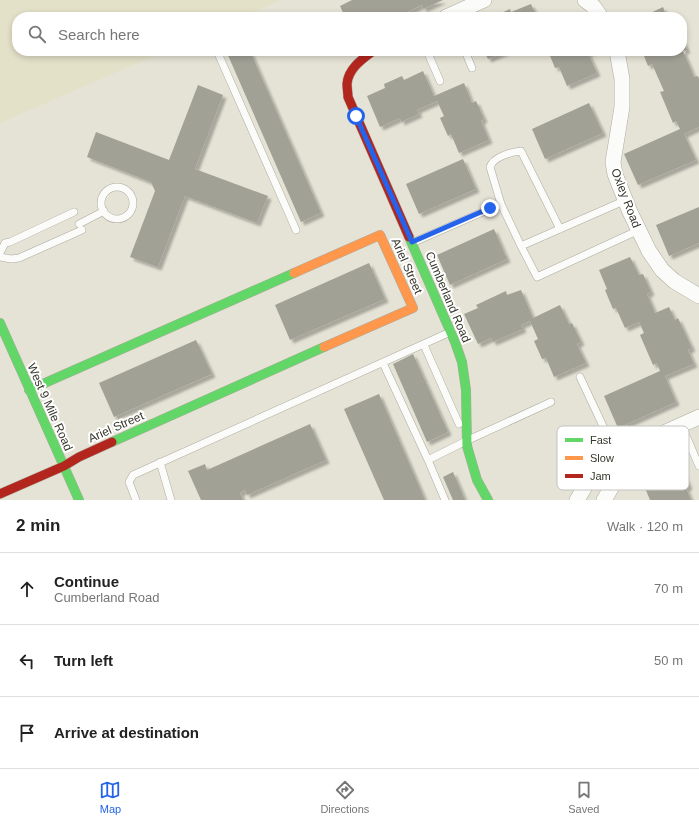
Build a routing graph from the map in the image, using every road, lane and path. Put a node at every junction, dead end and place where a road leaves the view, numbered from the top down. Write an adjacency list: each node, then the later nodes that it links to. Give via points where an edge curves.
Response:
1 (484, 0): 3 (street)
2 (585, 0): 4 (street)
3 (458, 12)
4 (597, 12)
5 (219, 56): 17 (lane)
6 (365, 56): 19 (street, Cumberland Road, via 355,66 347,83 348,97)
7 (429, 56): 11 (lane)
8 (467, 56): 10 (lane)
9 (618, 56): 12 (street, Oxley Road, via 622,79 622,106 613,162)
10 (472, 68)
11 (440, 81)
12 (626, 200): 16 (lane); 18 (street, Oxley Road)
13 (500, 204): 16 (lane, via 491,163 521,151); 19 (lane); 20 (lane)
14 (104, 211): 14 (lane, via 107,215 118,218 128,214 133,205 131,194 124,188 109,189 103,196); 22 (lane, via 80,227 19,258)
15 (74, 212): 21 (lane, via 5,243)
16 (560, 229): 20 (lane)
17 (296, 230)
18 (639, 230): 20 (lane, via 537,277); 23 (street, Oxley Road, via 649,252 662,270 674,281)
19 (412, 242): 25 (street, Cumberland Road)
20 (521, 246)
21 (0, 253)
22 (0, 257)
23 (699, 296)
24 (0, 323): 29 (street, West 9 Mile Road)
25 (450, 332): 26 (lane); 35 (street, Cumberland Road, via 464,374 467,402)
26 (424, 344): 27 (lane); 35 (lane)
27 (383, 363): 37 (lane); 38 (lane)
28 (580, 378): 33 (lane)
29 (30, 390): 39 (street, West 9 Mile Road); 39 (street, Ariel Street, via 380,234 413,308 90,452)
30 (551, 402): 35 (lane)
31 (699, 417): 32 (street)
32 (681, 424): 34 (street)
33 (603, 426)
34 (677, 426)
35 (466, 441): 37 (lane); 48 (street, Cumberland Road, via 473,471 482,494)
36 (689, 443): 40 (lane)
37 (428, 460): 47 (lane)
38 (160, 462): 45 (lane, via 130,478 129,482); 46 (lane)
39 (64, 466): 43 (street); 44 (street, West 9 Mile Road)
40 (699, 466)
41 (583, 490): 49 (street)
42 (610, 490): 50 (street)
43 (0, 494)
44 (79, 500)
45 (136, 500)
46 (171, 500)
47 (445, 500)
48 (488, 500)
49 (577, 500)
50 (604, 500)

